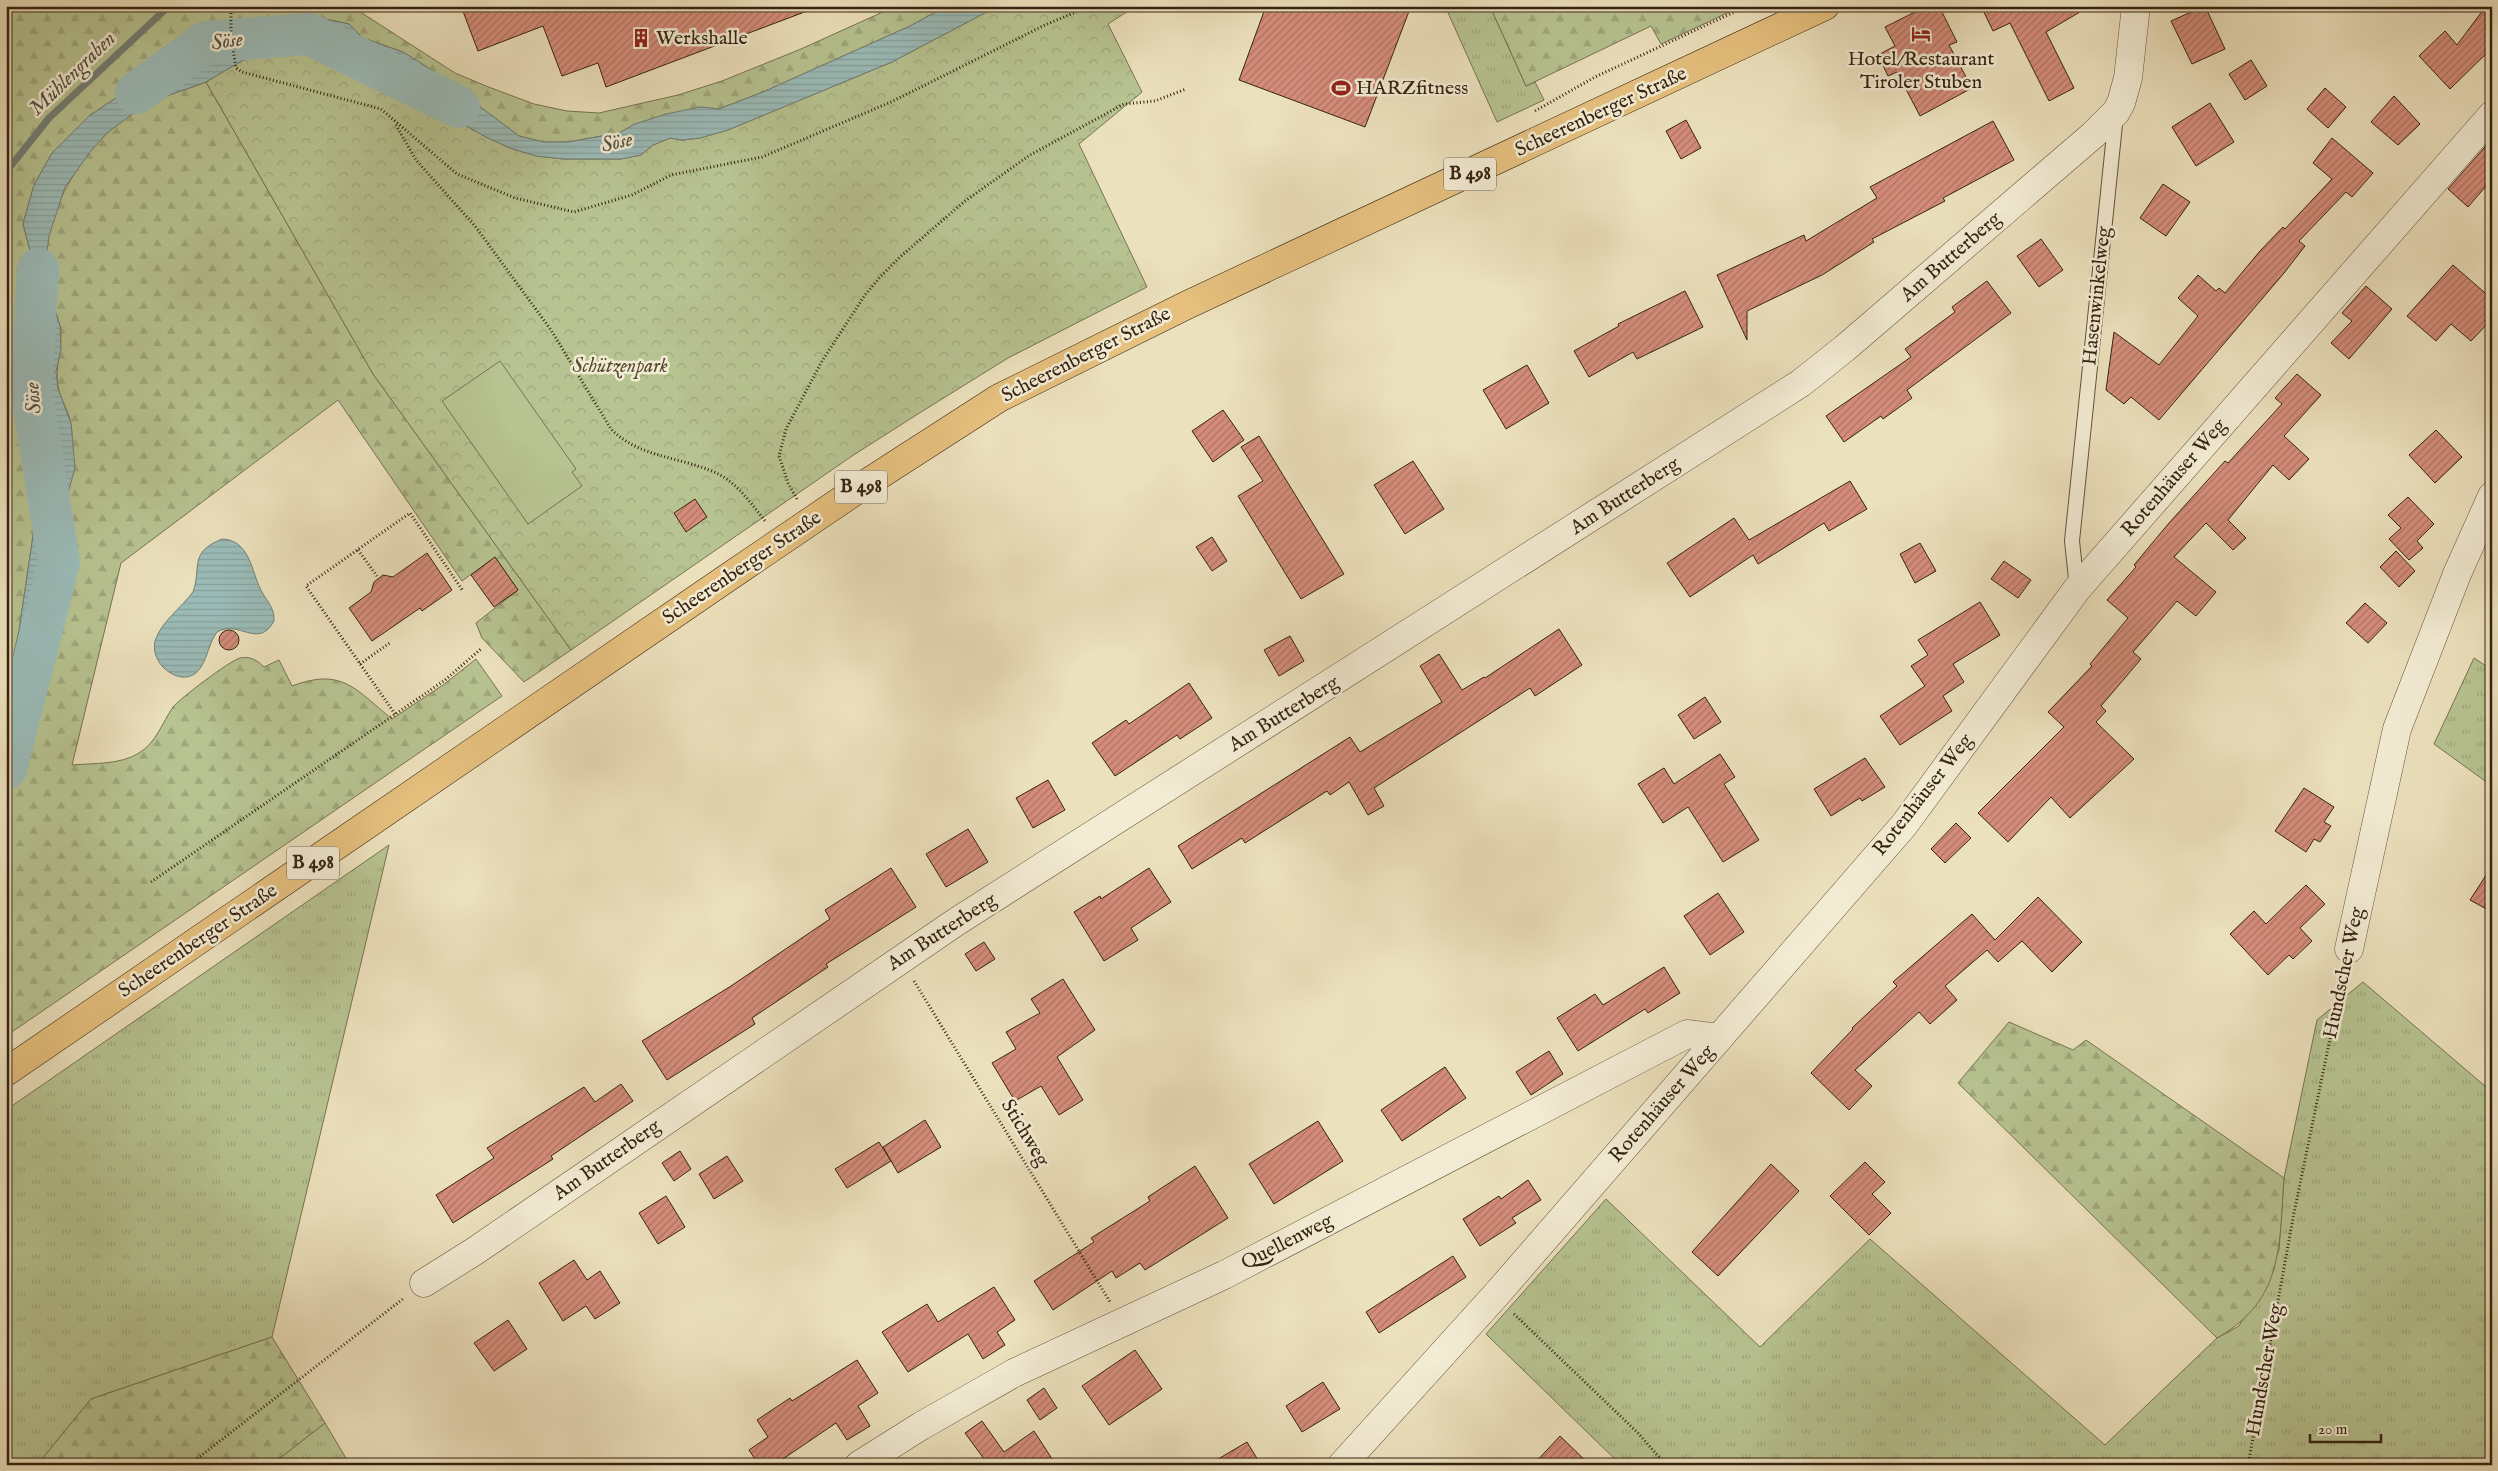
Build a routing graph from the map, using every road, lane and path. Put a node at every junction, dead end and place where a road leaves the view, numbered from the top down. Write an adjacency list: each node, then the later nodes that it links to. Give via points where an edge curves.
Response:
1 (10, 6): 7 (path)
2 (231, 6): 12 (path, via 230,37 236,68 382,108)
3 (1090, 6): 12 (path, via 891,102 762,157 671,176 632,195 574,212 515,198 457,174)
4 (1747, 6): 11 (path, via 1595,77)
5 (1825, 6): 28 (main road, Scheerenberger Straße / B 498, via 1187,304 999,398 859,488)
6 (2136, 6): 9 (street, Hasenwinkelweg, via 2128,78)
7 (6, 8)
8 (1186, 89): 14 (path, via 1155,101 1124,104 1030,155 965,201 881,276 822,361 786,429 779,456)
9 (2116, 112): 18 (lane, Hasenwinkelweg, via 2072,541); 26 (street, Am Butterberg, via 1845,348 1800,383)
10 (2492, 115): 18 (street, Rotenhäuser Weg)
11 (1527, 116)
12 (395, 122): 15 (path, via 416,160 475,226 546,323 619,438 726,478 742,491)
13 (2492, 496): 25 (street, Hundscher Weg, via 2457,574 2397,729)
14 (799, 503)
15 (768, 525)
16 (358, 550): 17 (path); 19 (path, via 410,513); 22 (path, via 306,586)
17 (376, 576)
18 (2077, 588): 27 (street, Rotenhäuser Weg, via 1904,825)
19 (463, 591)
20 (391, 642): 22 (path)
21 (482, 648): 23 (path, via 445,680)
22 (360, 664): 23 (path)
23 (395, 714): 24 (path)
24 (151, 882)
25 (2349, 949): 36 (path, Hundscher Weg, via 2294,1213)
26 (901, 959): 29 (street, Am Butterberg); 31 (path, Stichweg)
27 (1719, 1038): 30 (street, Rotenhäuser Weg); 31 (street, Quellenweg, via 1687,1034 1224,1275)
28 (6, 1072)
29 (424, 1283): 32 (path)
30 (1495, 1296): 34 (street, Rotenhäuser Weg); 35 (path, via 1638,1433)
31 (1123, 1323): 33 (street, Quellenweg, via 1014,1373)
32 (190, 1465)
33 (859, 1465)
34 (1342, 1465)
35 (1666, 1465)
36 (2248, 1465)

